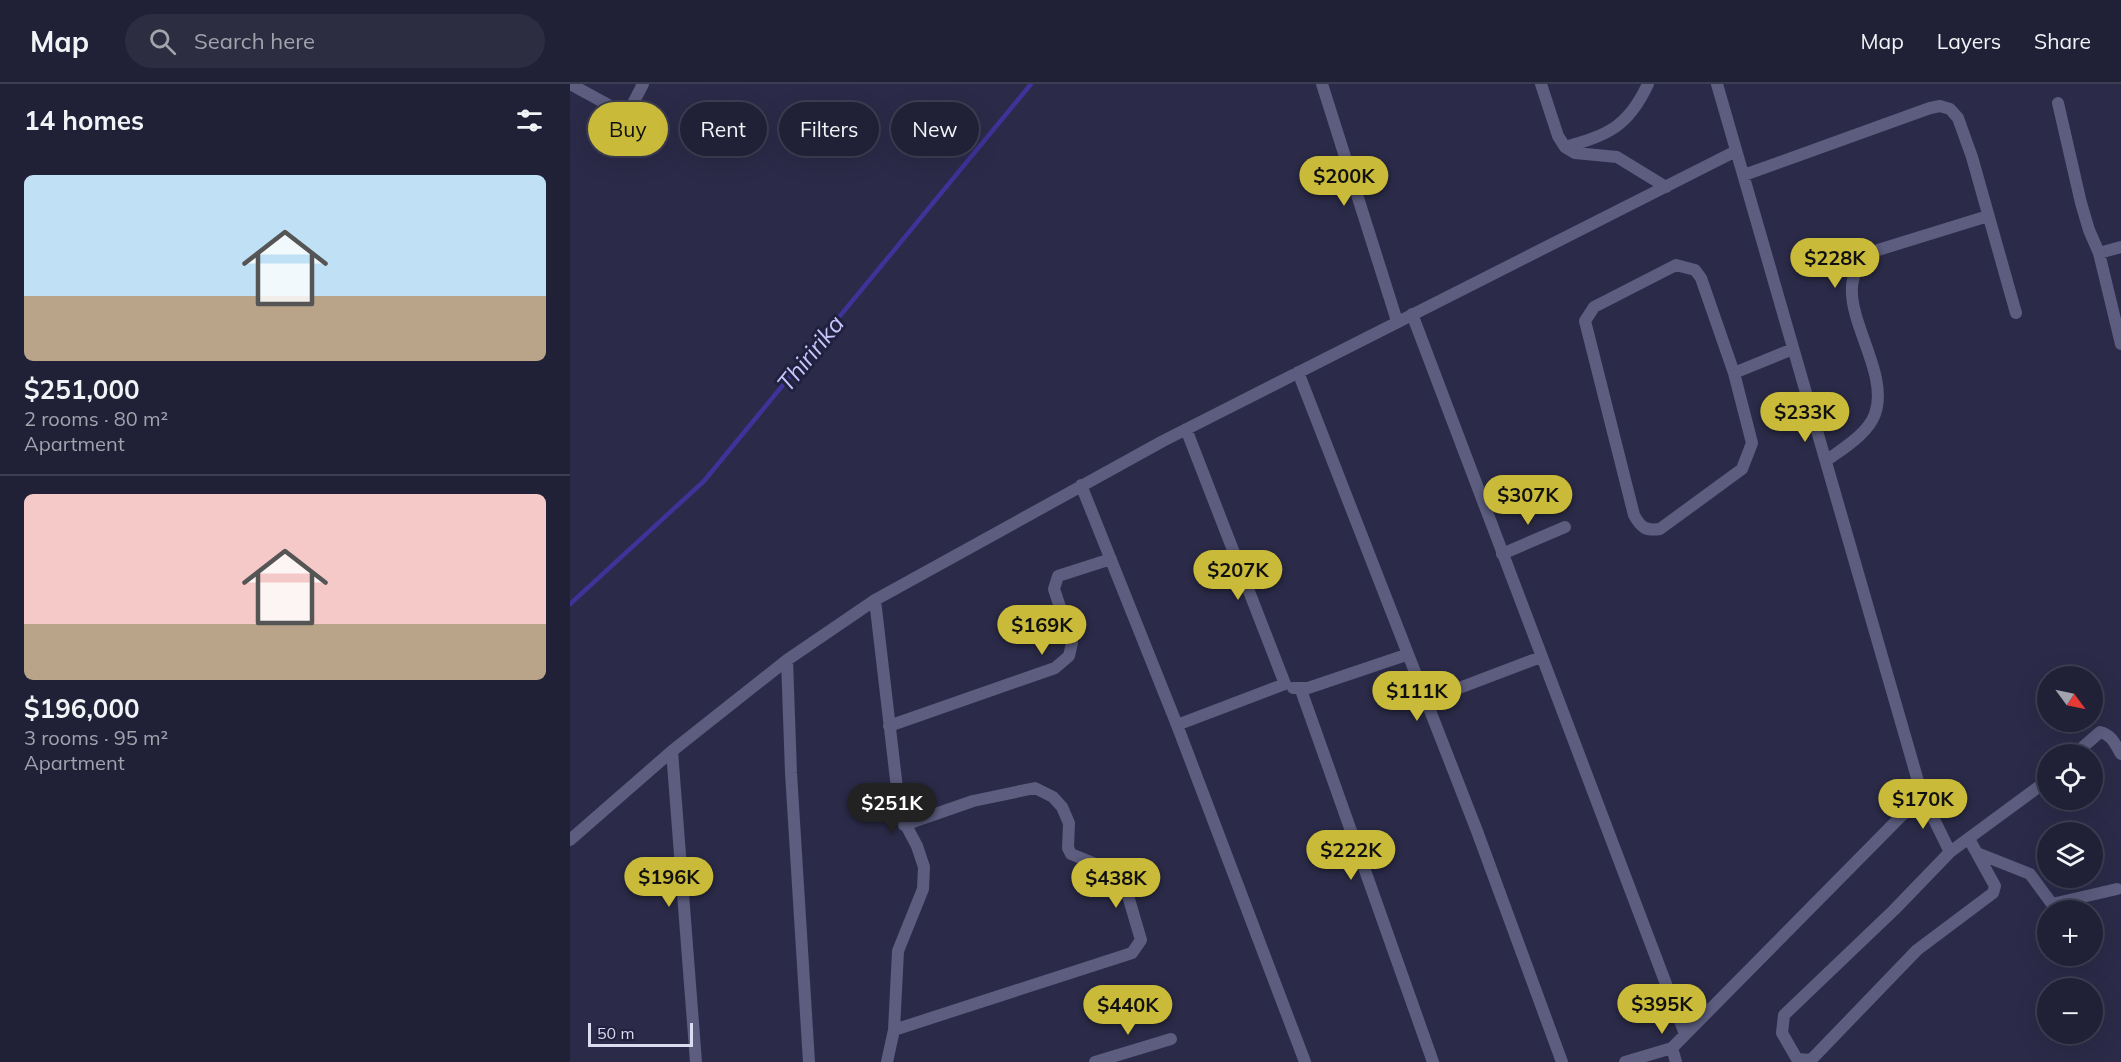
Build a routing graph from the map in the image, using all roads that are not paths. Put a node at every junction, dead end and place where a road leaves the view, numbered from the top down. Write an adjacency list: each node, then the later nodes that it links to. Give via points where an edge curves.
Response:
1 (570, 84): 7 (street)
2 (643, 84): 8 (street)
3 (1322, 84): 19 (street)
4 (1541, 84): 10 (street)
5 (1648, 84): 10 (street, via 1624,122 1604,136)
6 (1717, 84): 11 (street)
7 (603, 102)
8 (634, 102)
9 (2058, 103): 16 (street, via 2081,203)
10 (1565, 147): 13 (street, via 1575,153 1617,158)
11 (1736, 151): 12 (street); 13 (street)
12 (1744, 175): 14 (street, via 1940,106 1950,108 1958,118); 21 (street)
13 (1666, 187): 18 (street)
14 (1988, 216): 17 (street); 25 (street, via 1878,250 1864,258 1850,288 1879,397 1870,424)
15 (2121, 247): 16 (street)
16 (2099, 253): 20 (street)
17 (2016, 313)
18 (1412, 314): 19 (street); 28 (street)
19 (1397, 321): 22 (street)
20 (2121, 344)
21 (1792, 349): 23 (street); 25 (street)
22 (1298, 372): 24 (street); 31 (street)
23 (1734, 373): 23 (street, via 1701,278 1687,266 1676,266 1594,307 1588,314 1584,328 1634,515 1639,525 1649,531 1660,529 1742,470 1752,443)
24 (1186, 429): 26 (street); 34 (street)
25 (1826, 461): 43 (street)
26 (1081, 485): 29 (street); 30 (street)
27 (1566, 527): 28 (street)
28 (1502, 554): 32 (street)
29 (1111, 559): 37 (street); 38 (street, via 1058,576 1054,589 1072,643 1069,656 1055,668)
30 (875, 600): 33 (street); 38 (street)
31 (1406, 655): 35 (street); 36 (street)
32 (1541, 657): 36 (street); 51 (street)
33 (787, 660): 40 (street); 56 (street)
34 (1285, 684): 35 (street); 37 (street)
35 (1301, 690): 60 (street)
36 (1425, 701): 61 (street)
37 (1177, 725): 59 (street)
38 (889, 726): 44 (street)
39 (2086, 744): 41 (street, via 2100,732 2108,734)
40 (672, 751): 46 (street); 55 (street)
41 (2121, 754)
42 (2037, 788): 45 (street)
43 (1922, 795): 47 (street); 51 (street)
44 (904, 825): 50 (street, via 924,867 923,888 898,951); 50 (street, via 973,801 1035,788 1045,792 1062,807 1069,823 1071,854 1118,873 1124,882 1141,940 1132,953)
45 (1969, 839): 47 (street); 48 (street)
46 (570, 840)
47 (1950, 852): 54 (street, via 1784,1015 1782,1033)
48 (1977, 853): 49 (street, via 2030,874 2052,904); 54 (street, via 1995,886 1993,893 1917,950 1811,1060)
49 (2116, 889)
50 (894, 1030): 57 (street)
51 (1685, 1034): 53 (street)
52 (1171, 1039): 58 (street)
53 (1672, 1048): 62 (street); 63 (street)
54 (1796, 1061)
55 (696, 1062)
56 (809, 1062)
57 (887, 1062)
58 (1095, 1062)
59 (1305, 1062)
60 (1433, 1062)
61 (1562, 1062)
62 (1625, 1062)
63 (1676, 1062)

